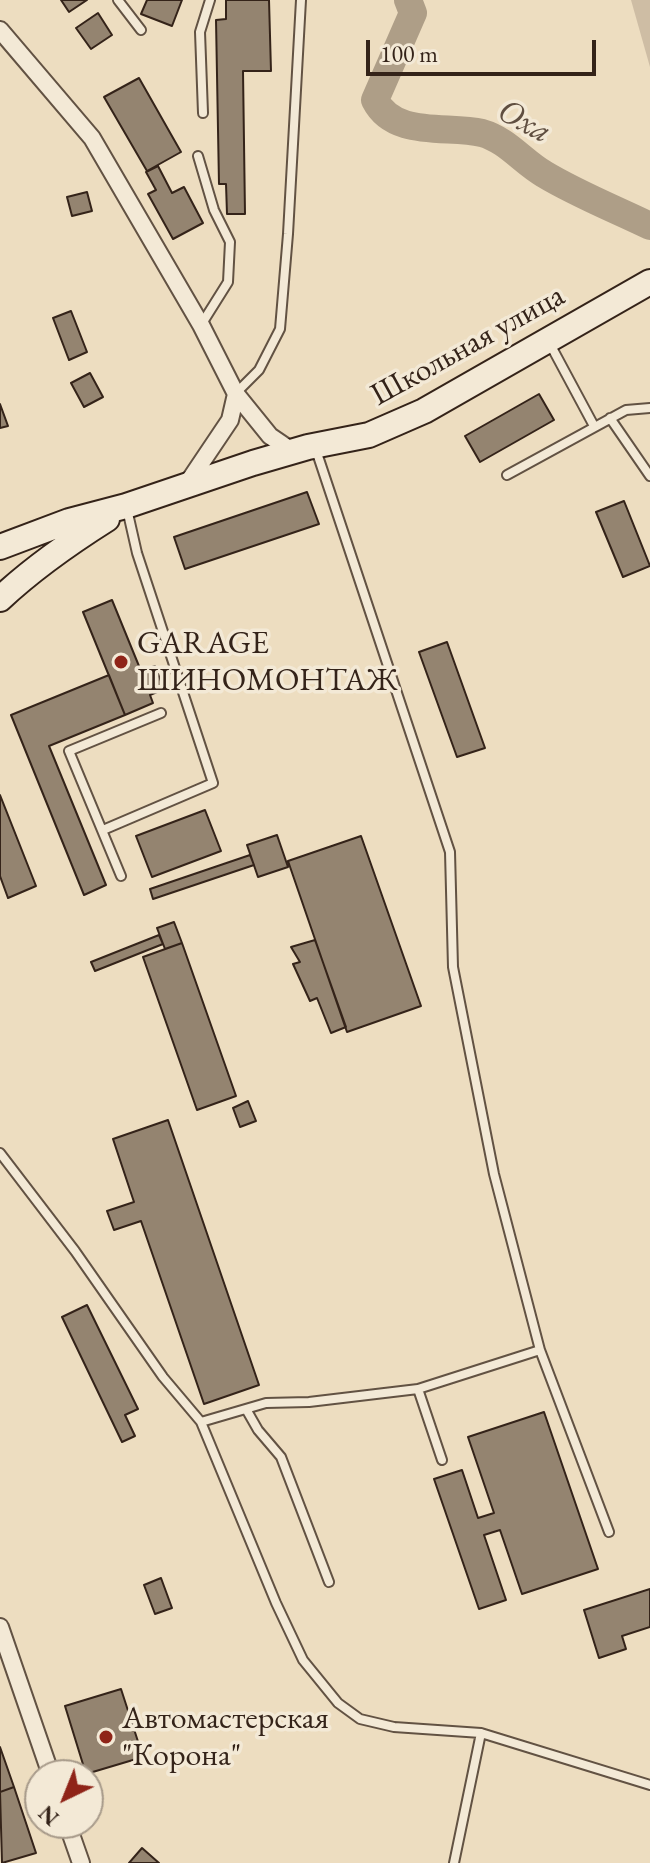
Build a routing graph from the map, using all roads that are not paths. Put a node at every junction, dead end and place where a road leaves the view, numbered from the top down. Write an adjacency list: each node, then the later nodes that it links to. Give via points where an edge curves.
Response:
1 (118, 0): 5 (lane)
2 (210, 0): 6 (lane, via 200,32)
3 (301, 0): 11 (lane, via 280,329 259,370)
4 (0, 30): 9 (street, via 92,138)
5 (141, 30)
6 (203, 113)
7 (198, 156): 9 (lane, via 230,242 228,282)
8 (650, 282): 10 (street, Школьная улица)
9 (201, 325): 11 (street)
10 (548, 340): 14 (lane); 15 (street, Школьная улица, via 424,411 369,435)
11 (236, 394): 15 (street, via 270,436); 18 (street, via 230,420)
12 (650, 408): 13 (lane)
13 (610, 418): 14 (lane); 17 (lane)
14 (594, 426): 16 (lane)
15 (303, 449): 18 (street, Школьная улица); 26 (lane, via 450,852 453,967 494,1174)
16 (507, 475)
17 (650, 476)
18 (187, 484): 19 (street, Школьная улица)
19 (126, 506): 20 (street); 21 (street, via 61,548); 23 (lane, via 213,783)
20 (0, 547)
21 (0, 599)
22 (161, 713): 23 (lane, via 69,751)
23 (103, 830): 24 (lane)
24 (121, 876)
25 (0, 1153): 29 (lane)
26 (540, 1350): 27 (lane); 31 (lane)
27 (418, 1389): 28 (lane); 30 (lane)
28 (246, 1409): 29 (lane); 32 (lane, via 281,1457)
29 (201, 1422): 34 (lane, via 303,1660 338,1703 360,1719 394,1727)
30 (442, 1460)
31 (609, 1532)
32 (329, 1582)
33 (0, 1627): 35 (street)
34 (481, 1733): 36 (lane); 39 (lane)
35 (45, 1759)
36 (650, 1785)
37 (73, 1839): 38 (street)
38 (81, 1863)
39 (454, 1863)

